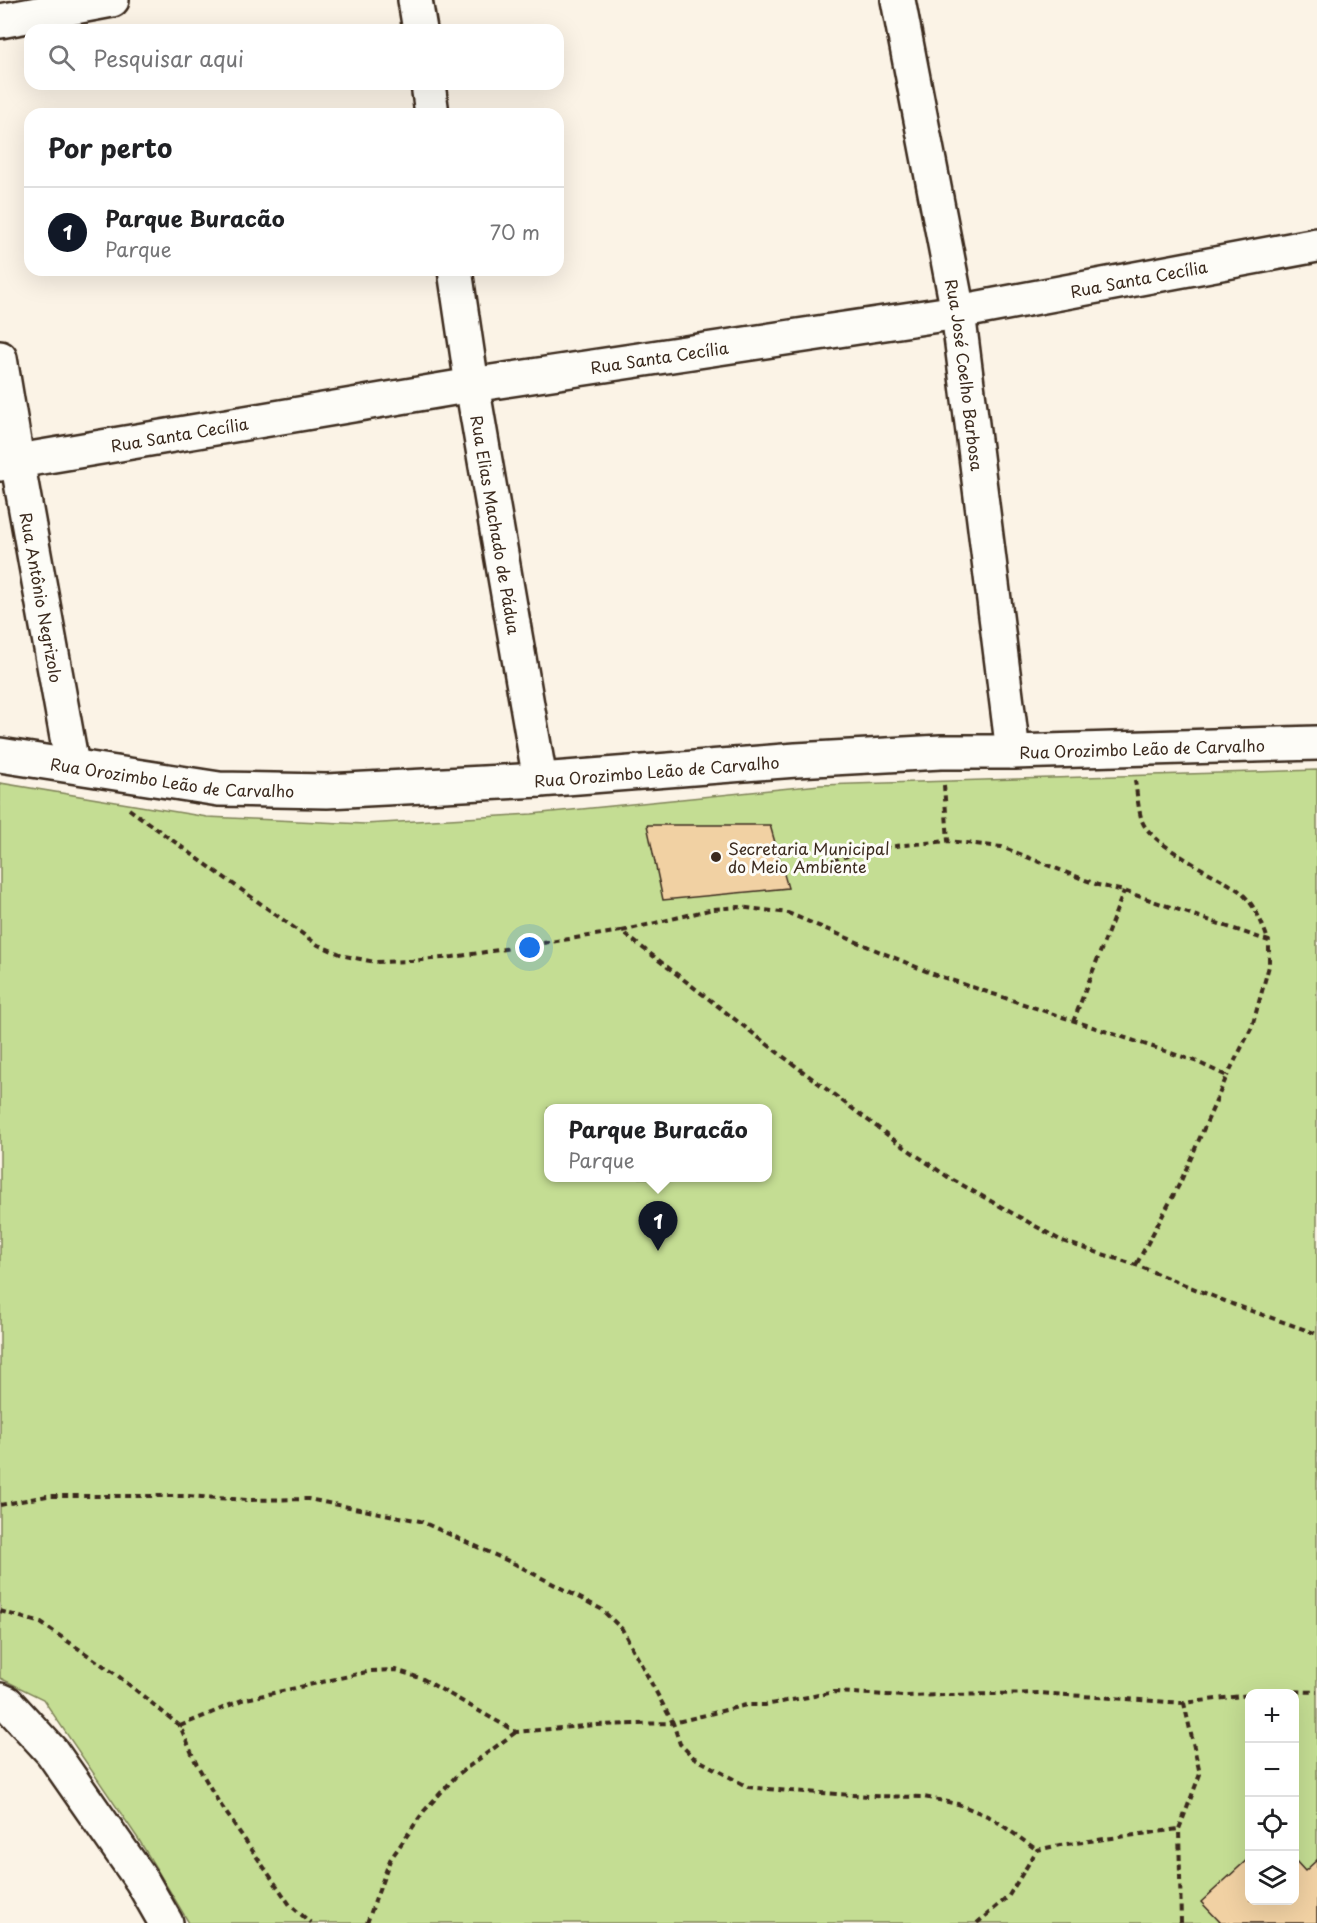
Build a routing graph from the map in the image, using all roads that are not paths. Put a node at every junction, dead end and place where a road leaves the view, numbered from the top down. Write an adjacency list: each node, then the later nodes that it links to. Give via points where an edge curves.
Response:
1 (112, 0): 4 (street)
2 (415, 0): 5 (street)
3 (898, 0): 10 (street, Rua José Coelho Barbosa)
4 (0, 21)
5 (419, 24)
6 (429, 90): 7 (street)
7 (431, 108)
8 (1317, 245): 10 (street, Rua Santa Cecília)
9 (456, 276): 12 (street, Rua Elias Machado de Pádua)
10 (958, 312): 12 (street, Rua Santa Cecília); 15 (street, Rua José Coelho Barbosa)
11 (0, 358): 13 (street, Rua Antônio Negrizolo)
12 (472, 385): 13 (street, Rua Santa Cecília); 18 (street, Rua Elias Machado de Pádua)
13 (8, 462): 17 (street, Rua Antônio Negrizolo)
14 (1317, 742): 15 (street, Rua Orozimbo Leão de Carvalho)
15 (1013, 753): 18 (street, Rua Orozimbo Leão de Carvalho, via 941,752 796,760)
16 (0, 755): 17 (street, Rua Orozimbo Leão de Carvalho)
17 (72, 765): 18 (street, Rua Orozimbo Leão de Carvalho, via 219,789 327,791)
18 (540, 780)
19 (0, 1700): 20 (street, via 52,1752 142,1881)
20 (166, 1923)

